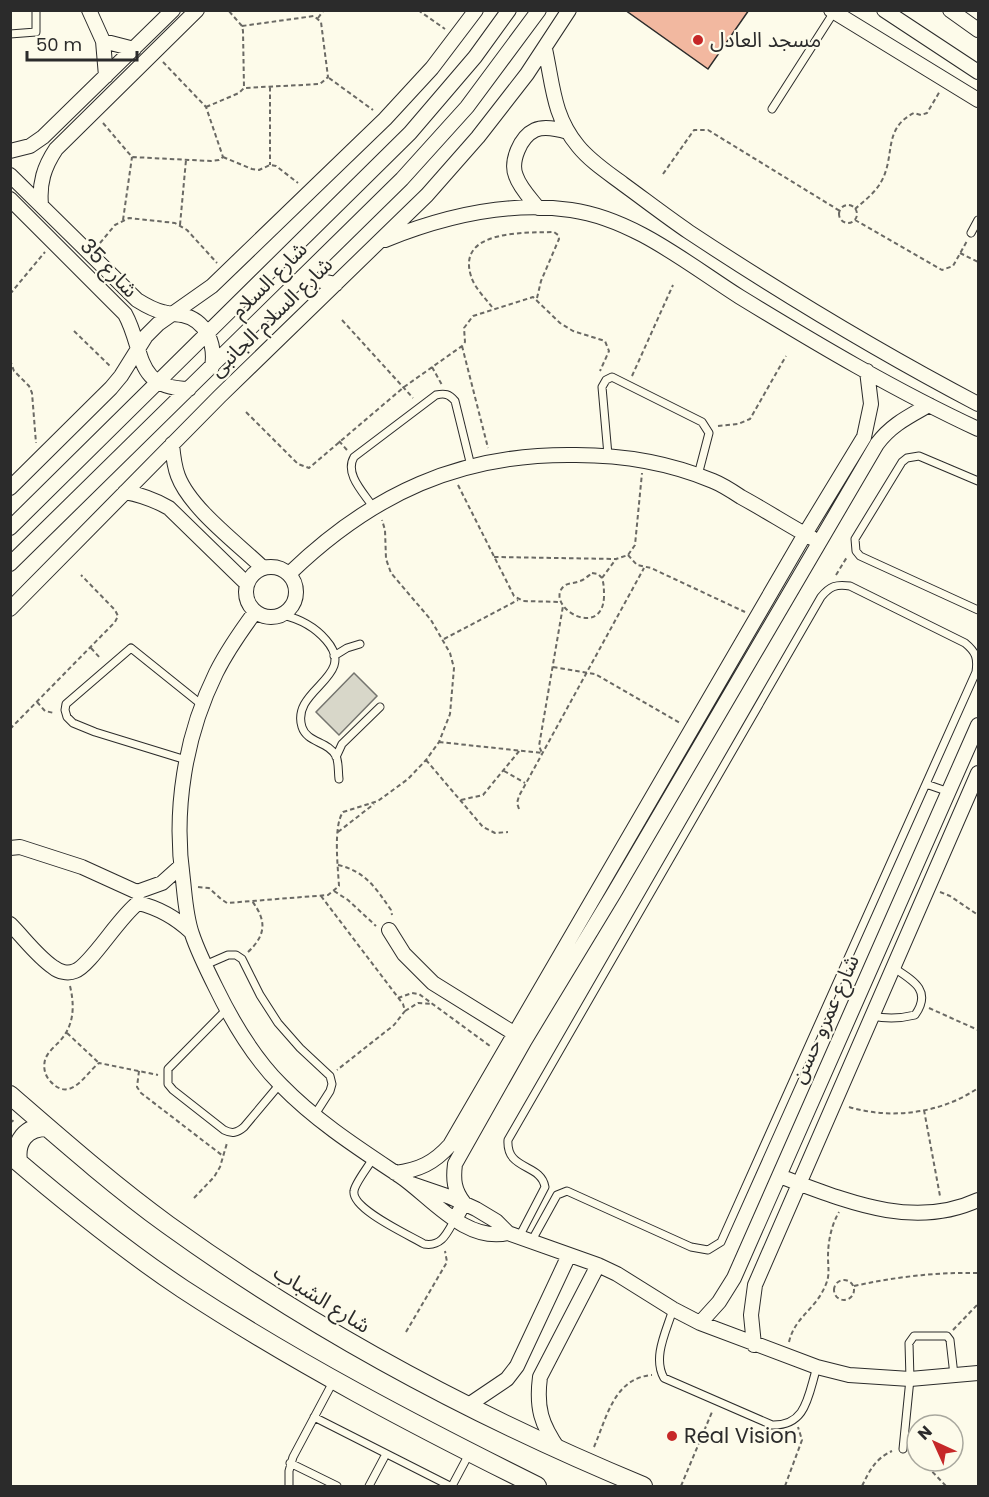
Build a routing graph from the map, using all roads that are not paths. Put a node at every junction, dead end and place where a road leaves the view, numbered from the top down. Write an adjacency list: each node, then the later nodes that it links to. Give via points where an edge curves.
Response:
1 (36, 10): 14 (lane, via 36,32)
2 (89, 10): 15 (street)
3 (173, 10): 17 (street)
4 (197, 10): 26 (street, via 56,149 41,181)
5 (476, 10): 33 (street, via 432,68 385,119 226,272)
6 (509, 10): 34 (street, شارع السلام, via 410,133)
7 (539, 10): 12 (street, شارع السلام)
8 (569, 10): 16 (street, شارع السلام الجانبى)
9 (884, 10): 18 (street)
10 (950, 10): 13 (street)
11 (832, 11): 20 (street); 21 (lane)
12 (525, 30): 16 (street); 31 (street, شارع السلام, via 435,144)
13 (978, 30)
14 (10, 34)
15 (103, 41): 17 (street); 19 (street)
16 (546, 46): 22 (street, via 551,88); 30 (street, شارع السلام الجانبى, via 478,137)
17 (134, 49): 19 (street)
18 (978, 72)
19 (106, 76): 23 (street, via 43,137 30,146)
20 (978, 99)
21 (772, 109)
22 (568, 132): 27 (street, via 554,128 535,130 522,142 515,158 515,176); 40 (street, via 594,162 756,276)
23 (10, 151)
24 (10, 175): 26 (street, شارع 35)
25 (10, 199): 35 (street, شارع 35, via 125,314)
26 (41, 205): 33 (street, شارع 35, via 137,300)
27 (538, 208): 30 (street, via 471,214); 37 (street, via 592,214 634,232)
28 (978, 220): 29 (lane)
29 (971, 233)
30 (380, 242): 32 (street, شارع السلام الجانبى)
31 (302, 277): 32 (street); 36 (street, شارع السلام)
32 (336, 284): 44 (street, شارع السلام الجانبى)
33 (171, 315): 34 (street, شارع 35, via 191,319); 35 (street)
34 (207, 333): 36 (street, via 213,349); 38 (street, شارع السلام)
35 (137, 349): 38 (street, شارع 35, via 144,367); 49 (street, via 121,376)
36 (212, 367): 39 (street, شارع السلام)
37 (867, 371): 41 (street); 43 (street)
38 (157, 381): 39 (street); 54 (street, شارع السلام)
39 (189, 389): 57 (street, شارع السلام)
40 (978, 404)
41 (929, 405): 42 (street); 43 (street)
42 (978, 429)
43 (870, 440): 55 (street); 56 (street)
44 (172, 444): 50 (street, شارع السلام الجانبى); 51 (street, via 178,477)
45 (608, 455): 46 (street, via 546,454); 47 (street); 47 (lane, via 602,387 612,377 706,426 709,433)
46 (471, 466): 52 (street); 52 (lane, via 455,401 450,395 436,395 354,457 352,476)
47 (698, 475): 55 (street)
48 (978, 480): 62 (lane, via 919,456 907,458 855,539 860,556)
49 (10, 488)
50 (125, 492): 53 (street, via 155,500); 61 (street, شارع السلام الجانبى)
51 (196, 504): 53 (street); 58 (street)
52 (373, 507): 59 (street, via 334,534)
53 (181, 519): 60 (street)
54 (10, 528)
55 (805, 534): 56 (street); 67 (street)
56 (818, 541): 68 (street)
57 (10, 564)
58 (262, 567): 59 (street, via 282,568); 60 (street)
59 (290, 573): 64 (street, via 295,581 296,600)
60 (247, 584): 63 (street, via 246,594)
61 (10, 609)
62 (978, 610)
63 (255, 612): 64 (street, via 273,617); 69 (street, via 234,641)
64 (283, 615): 66 (lane, via 315,629 331,646)
65 (360, 644): 66 (lane)
66 (334, 656): 73 (lane, via 331,675 307,698 300,719 308,737)
67 (721, 680): 68 (street); 81 (street)
68 (735, 687): 82 (street)
69 (202, 705): 75 (street); 75 (lane, via 134,649 128,649 66,704 67,717 73,723)
70 (380, 707): 72 (lane)
71 (978, 725): 79 (street, شارع عمرو حسن)
72 (347, 740): 73 (lane); 74 (lane)
73 (325, 745): 74 (lane)
74 (336, 757): 77 (lane)
75 (186, 760): 84 (street, via 179,834)
76 (978, 773): 80 (street, شارع عمرو حسن)
77 (339, 779)
78 (926, 784): 79 (lane); 111 (lane, via 721,1242 708,1250 690,1247 567,1191 557,1195); 111 (lane, via 976,672 978,661 974,651 850,586 838,584 828,588 508,1140 511,1156 540,1176 545,1187)
79 (949, 792): 80 (street); 93 (street, شارع عمرو حسن)
80 (973, 801): 92 (street, شارع عمرو حسن)
81 (633, 830): 82 (street); 85 (street)
82 (647, 837): 86 (street)
83 (10, 848): 87 (street, via 20,847 82,867)
84 (181, 866): 87 (street); 90 (street)
85 (601, 885): 86 (street); 97 (street)
86 (614, 893): 97 (street)
87 (137, 897): 88 (street, via 84,966 75,972 54,968); 90 (street)
88 (10, 924)
89 (389, 930): 97 (street, via 404,954 433,983)
90 (191, 932): 91 (street)
91 (205, 965): 95 (street); 100 (lane, via 228,955 242,959 278,1023 330,1076 330,1091)
92 (894, 968): 94 (street, شارع عمرو حسن); 96 (lane, via 917,986 922,1005 915,1015 902,1019)
93 (864, 985): 94 (street); 105 (street, شارع عمرو حسن)
94 (882, 992): 96 (street, شارع عمرو حسن)
95 (226, 1010): 98 (street); 98 (lane, via 168,1070 166,1077 173,1090 230,1133 244,1127)
96 (872, 1016): 106 (street, شارع عمرو حسن)
97 (520, 1037): 104 (street, via 502,1055 440,1157 420,1168); 109 (street, via 455,1164 456,1192)
98 (280, 1084): 100 (street)
99 (10, 1095): 101 (street, شارع الشباب)
100 (314, 1116): 103 (street)
101 (47, 1127): 102 (street, via 38,1127 23,1136); 122 (street, شارع الشباب, via 115,1184 230,1268 360,1349)
102 (14, 1158): 121 (street, via 182,1288)
103 (373, 1158): 104 (street); 110 (lane, via 354,1191 359,1205 424,1244 439,1243)
104 (395, 1173): 107 (street)
105 (779, 1176): 106 (street); 115 (street, شارع عمرو حسن, via 727,1290)
106 (799, 1183): 108 (street, via 847,1201 894,1212 943,1211); 116 (street, شارع عمرو حسن, via 755,1285 751,1315)
107 (412, 1184): 109 (street); 110 (street)
108 (978, 1200)
109 (464, 1203): 110 (street); 111 (street)
110 (454, 1219): 111 (street, via 481,1232)
111 (519, 1237): 112 (street)
112 (568, 1255): 113 (street); 122 (street, via 517,1366 507,1379)
113 (598, 1266): 114 (street, via 636,1284); 125 (street, via 540,1377 537,1397 541,1417)
114 (673, 1309): 115 (street); 117 (lane, via 658,1360 664,1378 772,1425 794,1422 802,1411)
115 (700, 1323): 116 (street)
116 (754, 1345): 117 (street)
117 (817, 1367): 120 (street, via 849,1375)
118 (954, 1375): 119 (street); 120 (street); 120 (lane, via 947,1336 914,1336 909,1343)
119 (976, 1375)
120 (910, 1378): 124 (lane)
121 (334, 1380): 123 (lane); 126 (street)
122 (467, 1406): 125 (street, شارع الشباب)
123 (314, 1417): 127 (lane); 128 (lane)
124 (903, 1449)
125 (560, 1452): 134 (street, شارع الشباب)
126 (470, 1453): 132 (lane); 133 (street)
127 (386, 1454): 131 (lane); 132 (lane)
128 (290, 1463): 129 (lane); 130 (lane)
129 (289, 1486)
130 (338, 1486)
131 (369, 1486)
132 (451, 1486)
133 (537, 1486)
134 (643, 1486)

